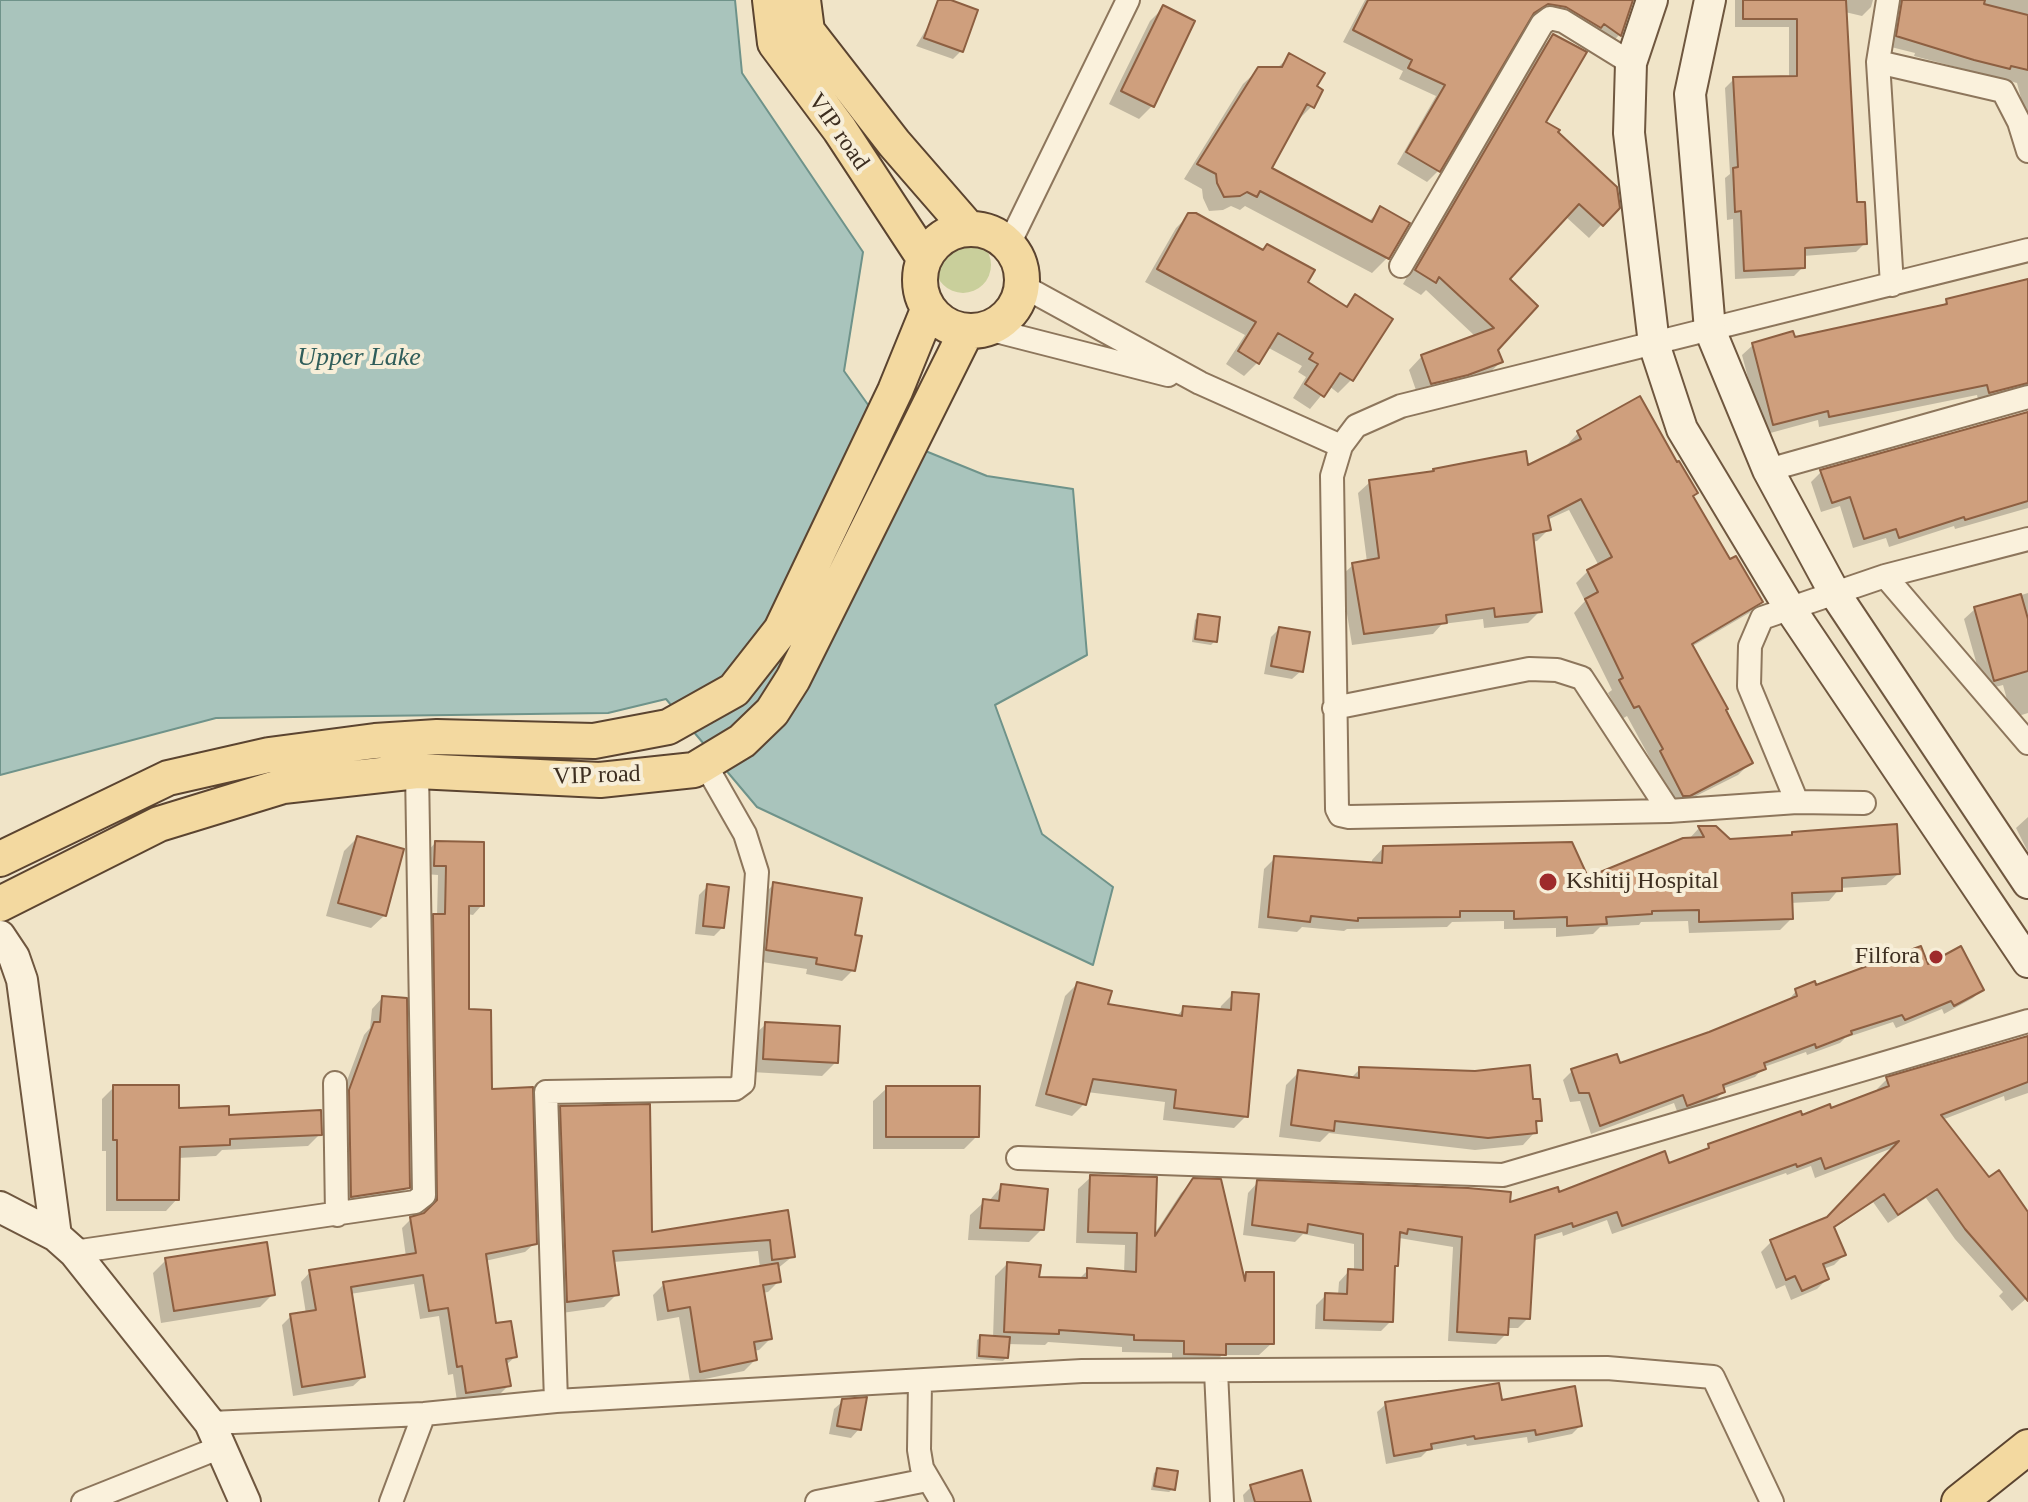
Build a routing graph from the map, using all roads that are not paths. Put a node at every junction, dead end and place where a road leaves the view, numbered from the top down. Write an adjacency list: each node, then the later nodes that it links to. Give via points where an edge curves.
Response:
1 (770, 0): 13 (main road, VIP road, via 775,43)
2 (803, 0): 10 (main road, VIP road, via 807,31)
3 (1128, 0): 11 (street)
4 (1652, 0): 8 (street)
5 (1710, 0): 19 (street, via 1690,94)
6 (1888, 0): 7 (street)
7 (1878, 62): 9 (street, via 2003,91); 16 (street)
8 (1631, 63): 14 (street, via 1563,21 1550,18 1542,24); 20 (street, via 1629,133)
9 (2028, 151)
10 (967, 227): 11 (main road, VIP road, via 990,231); 13 (main road, via 941,236)
11 (1009, 244): 15 (main road, via 1022,270)
12 (2028, 250): 16 (street)
13 (924, 258): 17 (main road, via 919,275)
14 (1401, 266)
15 (1021, 285): 18 (main road, VIP road, via 1007,318); 21 (street)
16 (1892, 285): 19 (street)
17 (928, 310): 18 (main road, via 945,325); 36 (main road, VIP road, via 781,630 734,690 668,727 594,741 375,741 269,755 168,778)
18 (977, 330): 21 (street); 31 (main road, VIP road, via 928,407 793,679 772,712 742,741)
19 (1710, 330): 20 (street); 24 (street)
20 (1654, 344): 23 (street, via 1401,406 1356,426); 28 (street, via 1682,429)
21 (1200, 383): 23 (street)
22 (2028, 397): 24 (street)
23 (1341, 446): 29 (street, via 1332,476)
24 (1768, 470): 27 (street)
25 (2028, 539): 26 (street)
26 (1885, 576): 27 (street); 30 (street)
27 (1834, 592): 28 (street); 37 (street)
28 (1789, 607): 33 (street, via 1762,618 1750,646 1749,686); 40 (street)
29 (1334, 708): 35 (street, via 1529,669 1557,670 1582,678); 35 (street, via 1340,815)
30 (2028, 743)
31 (709, 762): 32 (main road, VIP road, via 694,770 600,780); 49 (street, via 745,834 757,872 743,1083 735,1089 546,1092)
32 (417, 771): 38 (main road, VIP road, via 283,786 159,824); 45 (street, via 424,1195 415,1202)
33 (1797, 802): 34 (street); 35 (street)
34 (1864, 803)
35 (1669, 811)
36 (0, 859)
37 (2028, 883)
38 (0, 904)
39 (0, 936): 46 (street, via 22,980)
40 (2028, 962)
41 (2028, 1021): 43 (street, via 1503,1175)
42 (335, 1083): 45 (street)
43 (1018, 1158)
44 (0, 1207): 46 (street)
45 (337, 1215): 46 (street)
46 (65, 1244): 51 (street)
47 (1216, 1371): 48 (street, via 1082,1371); 59 (street); 60 (street, via 1607,1368 1713,1377)
48 (920, 1381): 49 (street); 53 (street, via 919,1450)
49 (556, 1401): 50 (street)
50 (424, 1414): 51 (street); 56 (street)
51 (215, 1435): 54 (street); 55 (street)
52 (2028, 1447): 61 (main road)
53 (927, 1480): 57 (street); 58 (street)
54 (83, 1502)
55 (245, 1502)
56 (391, 1502)
57 (817, 1502)
58 (942, 1502)
59 (1222, 1502)
60 (1772, 1502)
61 (1959, 1502)

